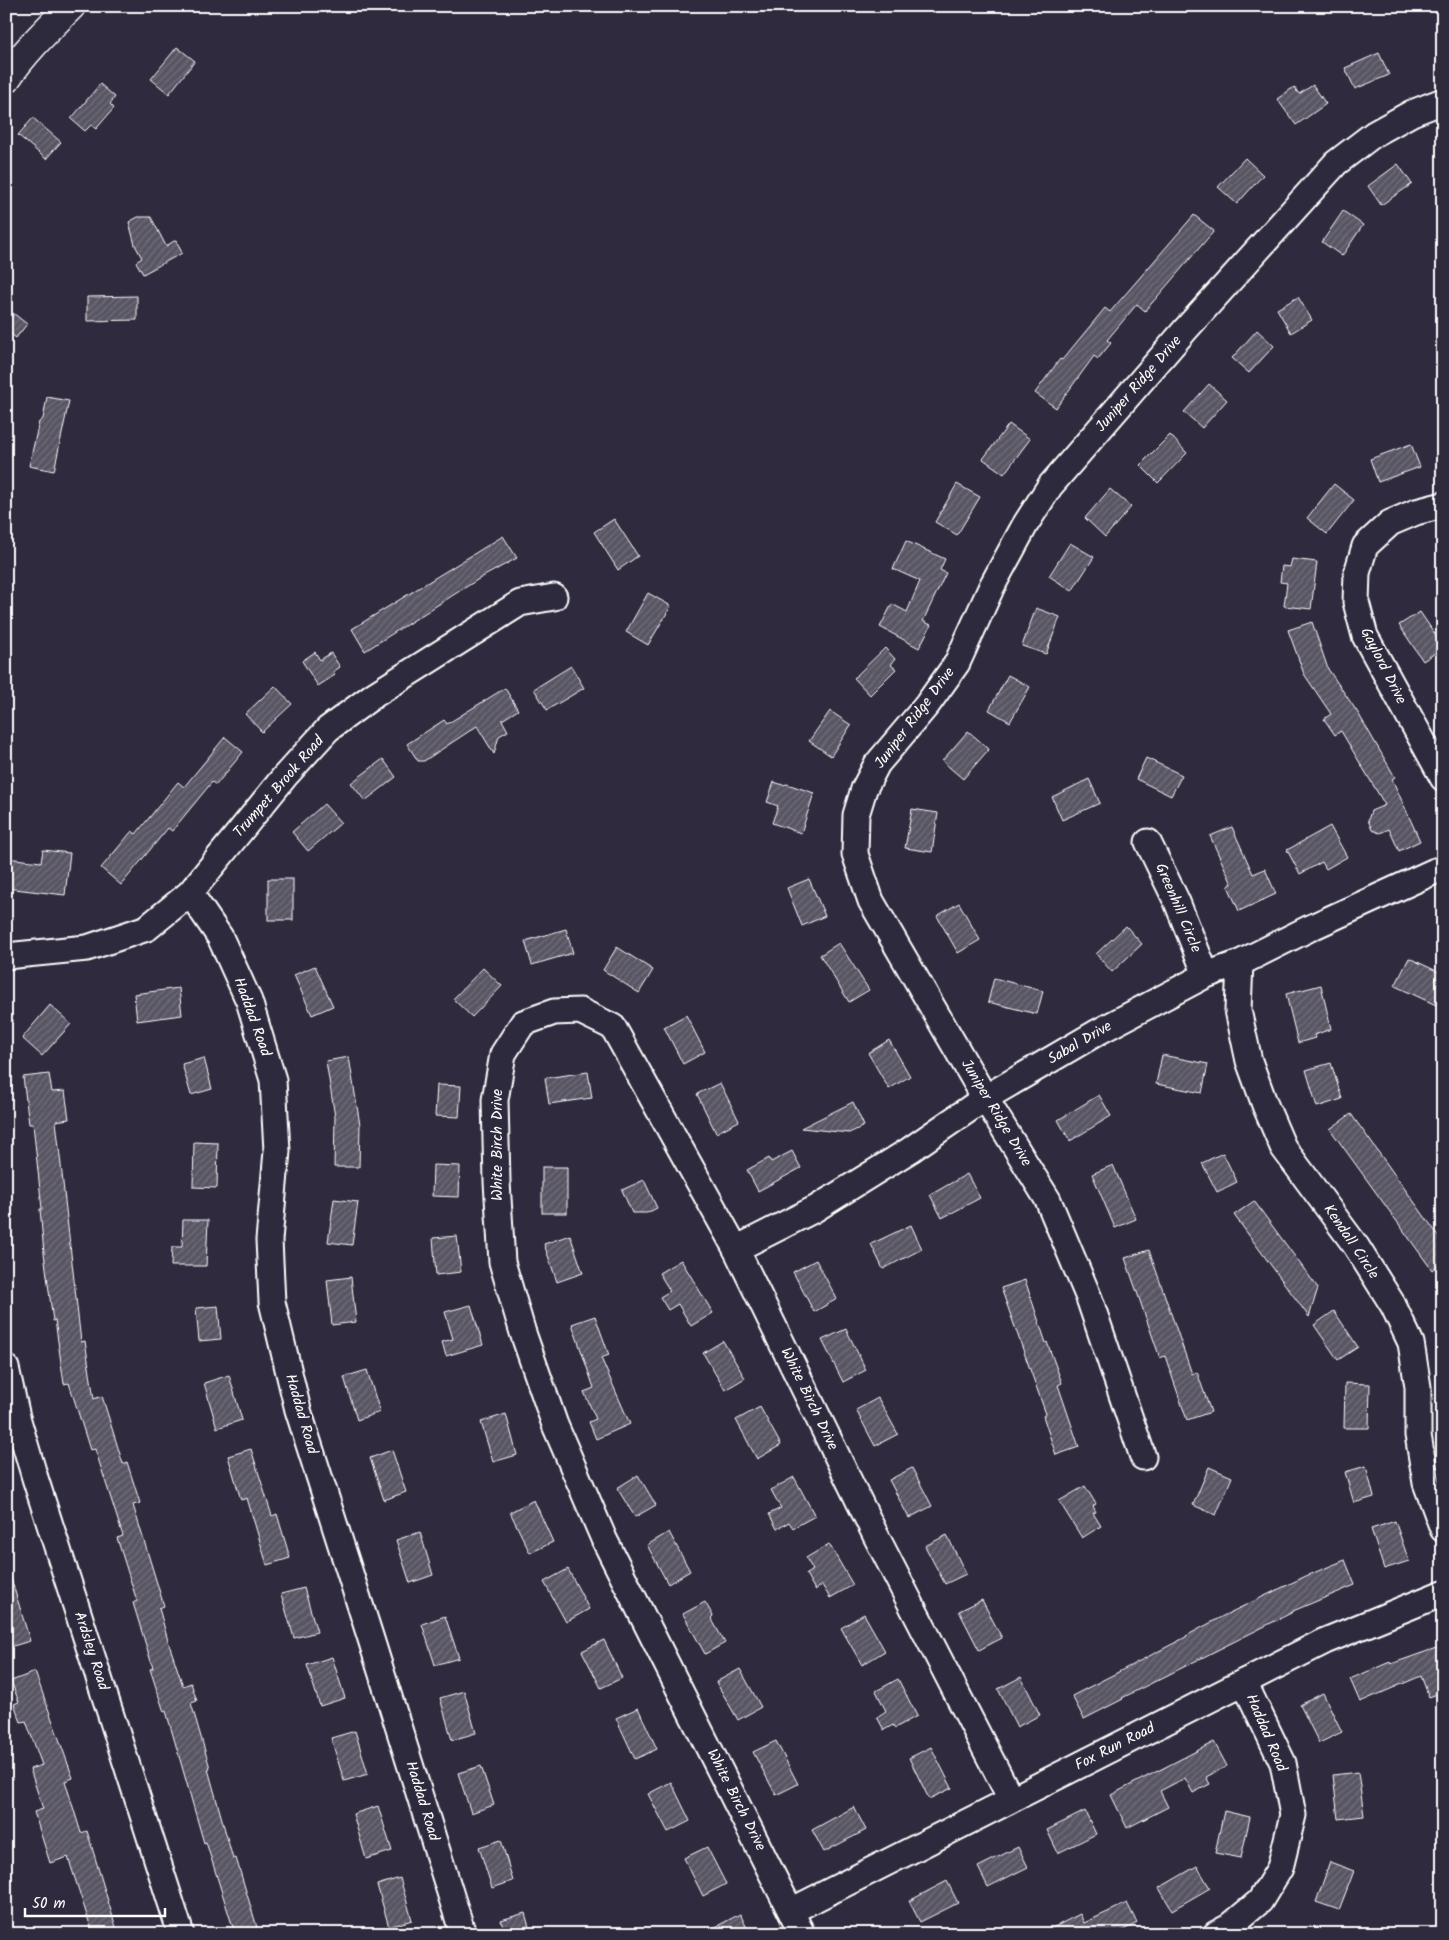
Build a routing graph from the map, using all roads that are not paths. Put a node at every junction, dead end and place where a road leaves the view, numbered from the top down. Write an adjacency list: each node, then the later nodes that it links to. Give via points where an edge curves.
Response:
1 (71, 6): 2 (main road)
2 (6, 79)
3 (1443, 101): 13 (street, Juniper Ridge Drive, via 1412,113 1374,134 1336,163 1050,486 992,586 957,663 927,705 877,764 864,789 856,815 855,854 871,901)
4 (1443, 505): 6 (street, Gaylord Drive, via 1390,523 1365,546 1357,573 1356,602 1365,636)
5 (554, 597): 9 (street, Trumpet Brook Road, via 520,603 374,695 328,729 285,776)
6 (1443, 778)
7 (1148, 842): 12 (street, Greenhill Circle, via 1177,902)
8 (1443, 869): 11 (street, Sabal Drive)
9 (190, 893): 10 (street, Trumpet Brook Road, via 147,928 87,948); 24 (street, Haddad Road, via 220,937 249,1001 273,1080 277,1151 269,1240 272,1302 298,1410)
10 (6, 956)
11 (1240, 963): 12 (street, Sabal Drive); 18 (street, Kendall Circle, via 1238,1010 1249,1061 1268,1114 1283,1147 1356,1246 1393,1305 1411,1343 1418,1387 1418,1434 1426,1483)
12 (1206, 975): 13 (street, Sabal Drive, via 1098,1032)
13 (985, 1098): 14 (street, Sabal Drive, via 910,1150 815,1209); 17 (street, Juniper Ridge Drive, via 1048,1200 1089,1298)
14 (736, 1250): 21 (street, White Birch Drive, via 876,1536); 22 (street, White Birch Drive, via 613,1027 580,1011 554,1012 523,1023 503,1054 495,1100 502,1262 523,1333 555,1425 604,1539)
15 (6, 1368): 16 (street, Ardsley Road)
16 (12, 1419): 23 (street, Ardsley Road)
17 (1143, 1457)
18 (1443, 1529)
19 (1443, 1592): 20 (street, Fox Run Road, via 1324,1641)
20 (1244, 1682): 21 (street, Fox Run Road); 26 (street, Haddad Road, via 1283,1763 1293,1816 1280,1868 1260,1901)
21 (1011, 1800): 22 (street, Fox Run Road)
22 (791, 1911): 25 (street, White Birch Drive)
23 (180, 1934)
24 (462, 1934)
25 (802, 1934)
26 (1216, 1934)

